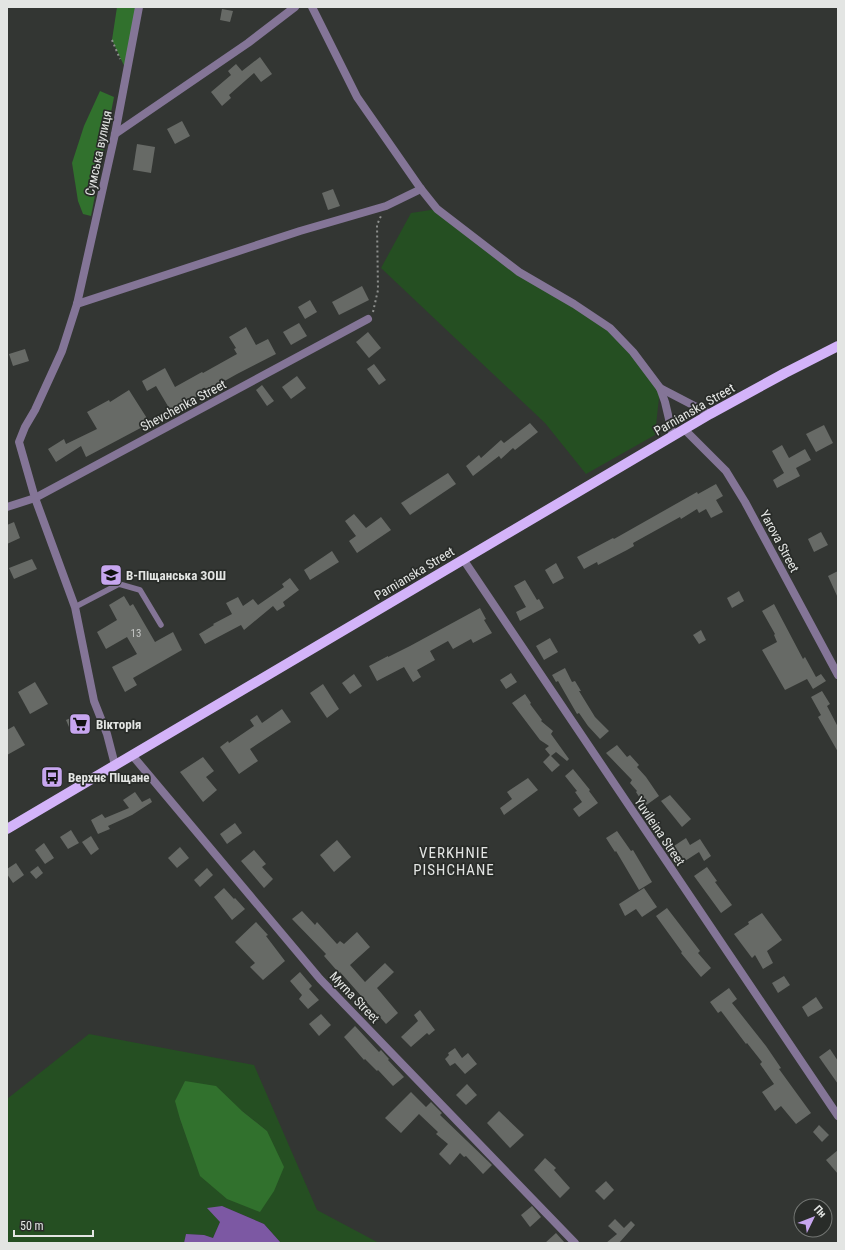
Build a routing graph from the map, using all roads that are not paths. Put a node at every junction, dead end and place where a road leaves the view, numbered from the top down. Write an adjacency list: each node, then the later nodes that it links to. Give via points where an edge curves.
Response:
1 (139, 7): 4 (street, Сумська вулиця)
2 (295, 7): 4 (street, via 248,43)
3 (312, 7): 5 (street, via 357,97)
4 (115, 134): 6 (street, Сумська вулиця)
5 (421, 189): 6 (street, via 386,206 271,240); 9 (street, via 437,209 517,270 610,328 633,352)
6 (77, 304): 13 (street, Сумська вулиця, via 62,351 20,442)
7 (368, 319): 13 (street, Shevchenka Street)
8 (838, 346): 10 (main road, Parnianska Street)
9 (660, 388): 10 (street); 12 (street)
10 (710, 414): 11 (main road, Parnianska Street)
11 (684, 429): 12 (main road, Parnianska Street); 18 (street, Yarova Street, via 726,471)
12 (673, 436): 15 (main road, Parnianska Street)
13 (35, 498): 14 (street, Shevchenka Street); 16 (street, Сумська вулиця)
14 (7, 507)
15 (463, 559): 19 (main road, Parnianska Street); 22 (street, Yuvileina Street)
16 (75, 607): 17 (lane, via 119,584 140,590); 20 (street, Сумська вулиця, via 94,701 107,734)
17 (161, 625)
18 (838, 675)
19 (132, 755): 20 (main road, Parnianska Street); 23 (street, Myrna Street, via 320,979)
20 (115, 765): 21 (main road, Parnianska Street)
21 (7, 829)
22 (838, 1116)
23 (575, 1243)

